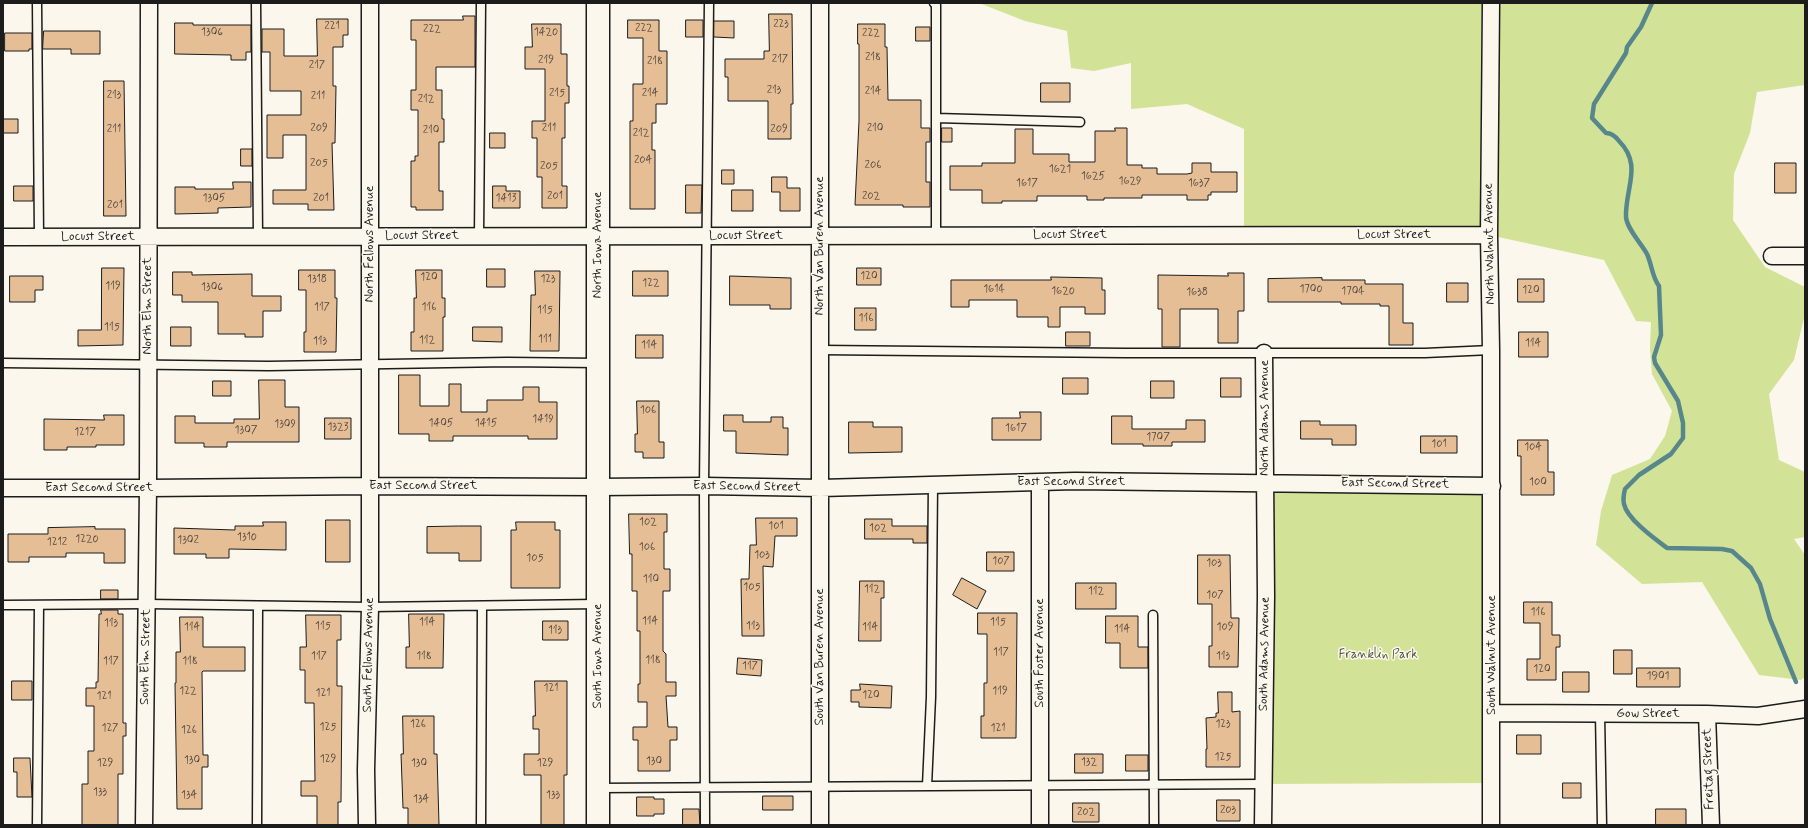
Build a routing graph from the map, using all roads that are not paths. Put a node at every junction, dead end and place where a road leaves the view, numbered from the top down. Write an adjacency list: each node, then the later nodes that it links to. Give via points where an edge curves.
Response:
1 (37, 3): 21 (lane)
2 (149, 3): 22 (street, North Elm Street)
3 (256, 3): 23 (lane)
4 (370, 3): 14 (street, North Fellows Avenue)
5 (481, 3): 15 (lane)
6 (598, 3): 16 (main road, North Iowa Avenue)
7 (709, 3): 17 (lane)
8 (820, 3): 18 (street, North Van Buren Avenue)
9 (934, 3): 11 (lane)
10 (1491, 3): 13 (street, North Walnut Avenue)
11 (936, 118): 12 (lane); 19 (lane)
12 (1080, 122)
13 (1489, 235): 19 (street, Locust Street); 27 (street, North Walnut Avenue)
14 (370, 236): 15 (street, Locust Street); 23 (street, Locust Street); 32 (street, North Fellows Avenue)
15 (479, 236): 16 (street, Locust Street)
16 (598, 236): 17 (street, Locust Street); 30 (main road, North Iowa Avenue)
17 (707, 236): 18 (street, Locust Street); 37 (lane)
18 (820, 236): 19 (street, Locust Street); 26 (street, North Van Buren Avenue)
19 (936, 236)
20 (3, 237): 21 (street, Locust Street)
21 (39, 237): 22 (street, Locust Street)
22 (148, 237): 23 (street, Locust Street); 31 (street, North Elm Street)
23 (258, 237)
24 (1772, 256): 25 (street)
25 (1805, 256)
26 (820, 350): 28 (lane); 42 (street, North Van Buren Avenue)
27 (1491, 350): 28 (lane, via 1425,353); 38 (street, North Walnut Avenue)
28 (1264, 353): 34 (street, North Adams Avenue)
29 (3, 363): 31 (lane)
30 (598, 363): 32 (lane); 41 (main road, North Iowa Avenue)
31 (148, 364): 32 (lane); 40 (street, North Elm Street)
32 (370, 364): 36 (street, North Fellows Avenue)
33 (1040, 482): 34 (street, East Second Street); 35 (street, East Second Street); 58 (street, South Foster Avenue)
34 (1265, 483): 38 (street, East Second Street); 55 (street, South Adams Avenue)
35 (933, 484): 42 (street, East Second Street); 57 (lane, via 931,697)
36 (370, 486): 40 (street, East Second Street); 41 (street, East Second Street); 49 (street, South Fellows Avenue)
37 (704, 486): 41 (street, East Second Street); 42 (street, East Second Street); 61 (lane)
38 (1492, 486): 52 (street, South Walnut Avenue)
39 (3, 488): 40 (street, East Second Street)
40 (148, 488): 43 (street, South Elm Street)
41 (598, 488): 44 (main road, South Iowa Avenue)
42 (821, 488): 59 (street, South Van Buren Avenue)
43 (147, 604): 46 (lane); 47 (lane); 63 (street, South Elm Street)
44 (598, 604): 48 (lane); 60 (main road, South Iowa Avenue)
45 (3, 605): 46 (lane)
46 (39, 606): 62 (lane)
47 (258, 606): 49 (lane); 64 (lane)
48 (482, 606): 49 (lane); 66 (lane)
49 (370, 607): 65 (street, South Fellows Avenue)
50 (1153, 615): 56 (lane)
51 (1805, 709): 54 (street, Gow Street, via 1758,716)
52 (1491, 714): 53 (street, Gow Street); 73 (street, South Walnut Avenue)
53 (1600, 714): 54 (street, Gow Street); 74 (lane)
54 (1707, 714): 75 (street, Freitag Street)
55 (1264, 784): 56 (lane); 72 (street, South Adams Avenue)
56 (1154, 785): 58 (lane); 71 (lane)
57 (927, 786): 58 (lane); 59 (lane)
58 (1039, 786): 70 (street, South Foster Avenue)
59 (820, 787): 61 (lane); 69 (street, South Van Buren Avenue)
60 (598, 788): 61 (lane); 67 (main road, South Iowa Avenue)
61 (705, 788): 68 (lane)
62 (36, 825)
63 (144, 825)
64 (257, 825)
65 (367, 825)
66 (481, 825)
67 (598, 825)
68 (705, 825)
69 (820, 825)
70 (1040, 825)
71 (1154, 825)
72 (1263, 825)
73 (1491, 825)
74 (1602, 825)
75 (1710, 825)

